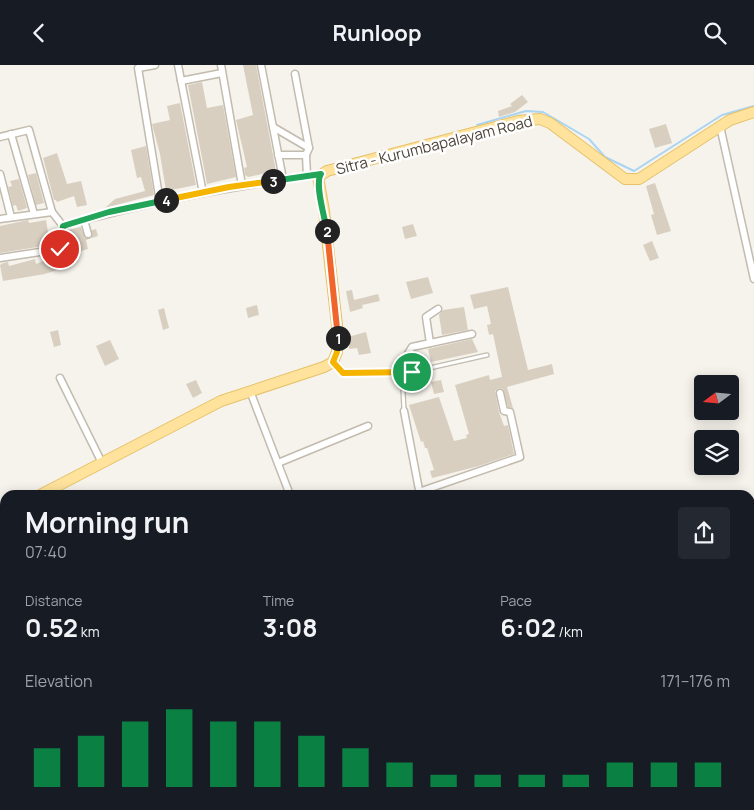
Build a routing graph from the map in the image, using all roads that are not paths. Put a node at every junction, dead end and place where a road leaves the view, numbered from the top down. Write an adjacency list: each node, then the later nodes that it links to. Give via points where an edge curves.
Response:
1 (155, 65): 22 (street, via 138,68)
2 (178, 65): 7 (street)
3 (221, 65): 5 (street)
4 (261, 65): 10 (street)
5 (222, 73): 7 (street); 20 (street)
6 (295, 74): 13 (street)
7 (181, 81): 21 (street)
8 (754, 112): 9 (main road, Sitra - Kurumbapalayam Road)
9 (720, 126): 17 (main road, Sitra - Kurumbapalayam Road, via 639,179 625,179 560,130 540,119 518,121); 31 (street)
10 (273, 127): 13 (street); 14 (street)
11 (11, 134): 12 (street); 23 (street, via 29,130); 24 (street)
12 (0, 137)
13 (309, 148): 15 (street)
14 (278, 155): 15 (street); 19 (street)
15 (306, 155): 18 (street)
16 (0, 174): 25 (street)
17 (321, 174): 18 (street); 36 (main road, Sitra - Kurumbapalayam Road, via 318,187 324,211 337,325 337,352)
18 (307, 176): 19 (street)
19 (283, 179): 20 (street)
20 (242, 185): 21 (street)
21 (203, 193): 22 (street)
22 (160, 202): 27 (street)
23 (52, 212): 24 (street); 28 (street)
24 (34, 215): 25 (street)
25 (12, 217): 26 (street)
26 (0, 219)
27 (84, 220): 28 (street); 29 (street)
28 (63, 226): 30 (street, via 60,249)
29 (88, 234)
30 (0, 258)
31 (754, 279)
32 (438, 309): 34 (street, via 426,317)
33 (472, 334): 34 (street)
34 (430, 343): 37 (street, via 412,347)
35 (487, 355): 37 (lane)
36 (333, 362): 37 (lane, via 343,373); 39 (main road)
37 (399, 373): 41 (lane)
38 (60, 378): 43 (street)
39 (250, 391): 43 (main road, via 222,401); 44 (street)
40 (500, 393): 48 (street, via 504,411 510,413 520,457)
41 (404, 411): 47 (street)
42 (368, 426): 44 (street)
43 (102, 463): 45 (main road)
44 (278, 463): 46 (street)
45 (50, 490)
46 (288, 490)
47 (419, 490)
48 (428, 490)

